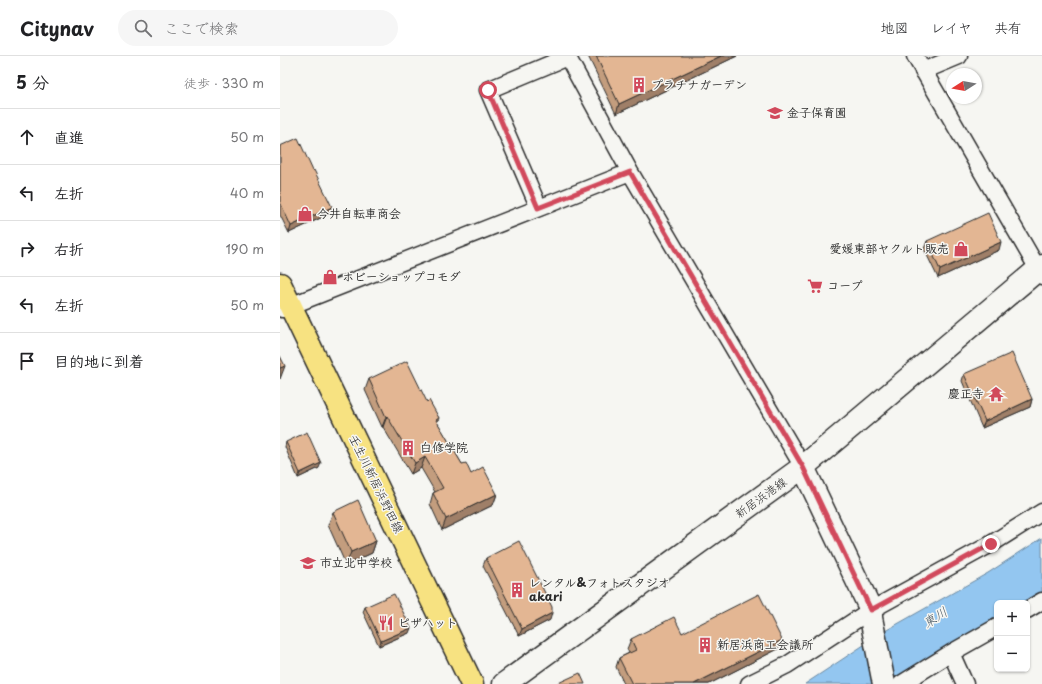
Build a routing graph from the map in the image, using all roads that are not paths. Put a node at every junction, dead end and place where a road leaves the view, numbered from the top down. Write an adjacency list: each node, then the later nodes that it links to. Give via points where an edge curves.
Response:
1 (567, 56): 5 (street); 6 (street, via 488,90)
2 (915, 56): 4 (street)
3 (959, 56): 4 (street)
4 (923, 70): 7 (street)
5 (630, 172): 6 (street); 10 (street)
6 (538, 208): 9 (street)
7 (1041, 270): 10 (main road, 新居浜港線)
8 (280, 284): 9 (main road, 壬生川新居浜野田線)
9 (285, 308): 17 (main road, 壬生川新居浜野田線)
10 (803, 467): 14 (main road); 18 (main road, 新居浜港線)
11 (1042, 512): 14 (street)
12 (1042, 601): 13 (street)
13 (1030, 608)
14 (871, 614): 19 (street, via 787,665); 20 (main road)
15 (994, 629): 16 (street)
16 (951, 653): 21 (street); 22 (street)
17 (472, 684)
18 (504, 684)
19 (749, 684)
20 (884, 684)
21 (901, 684)
22 (965, 684)

